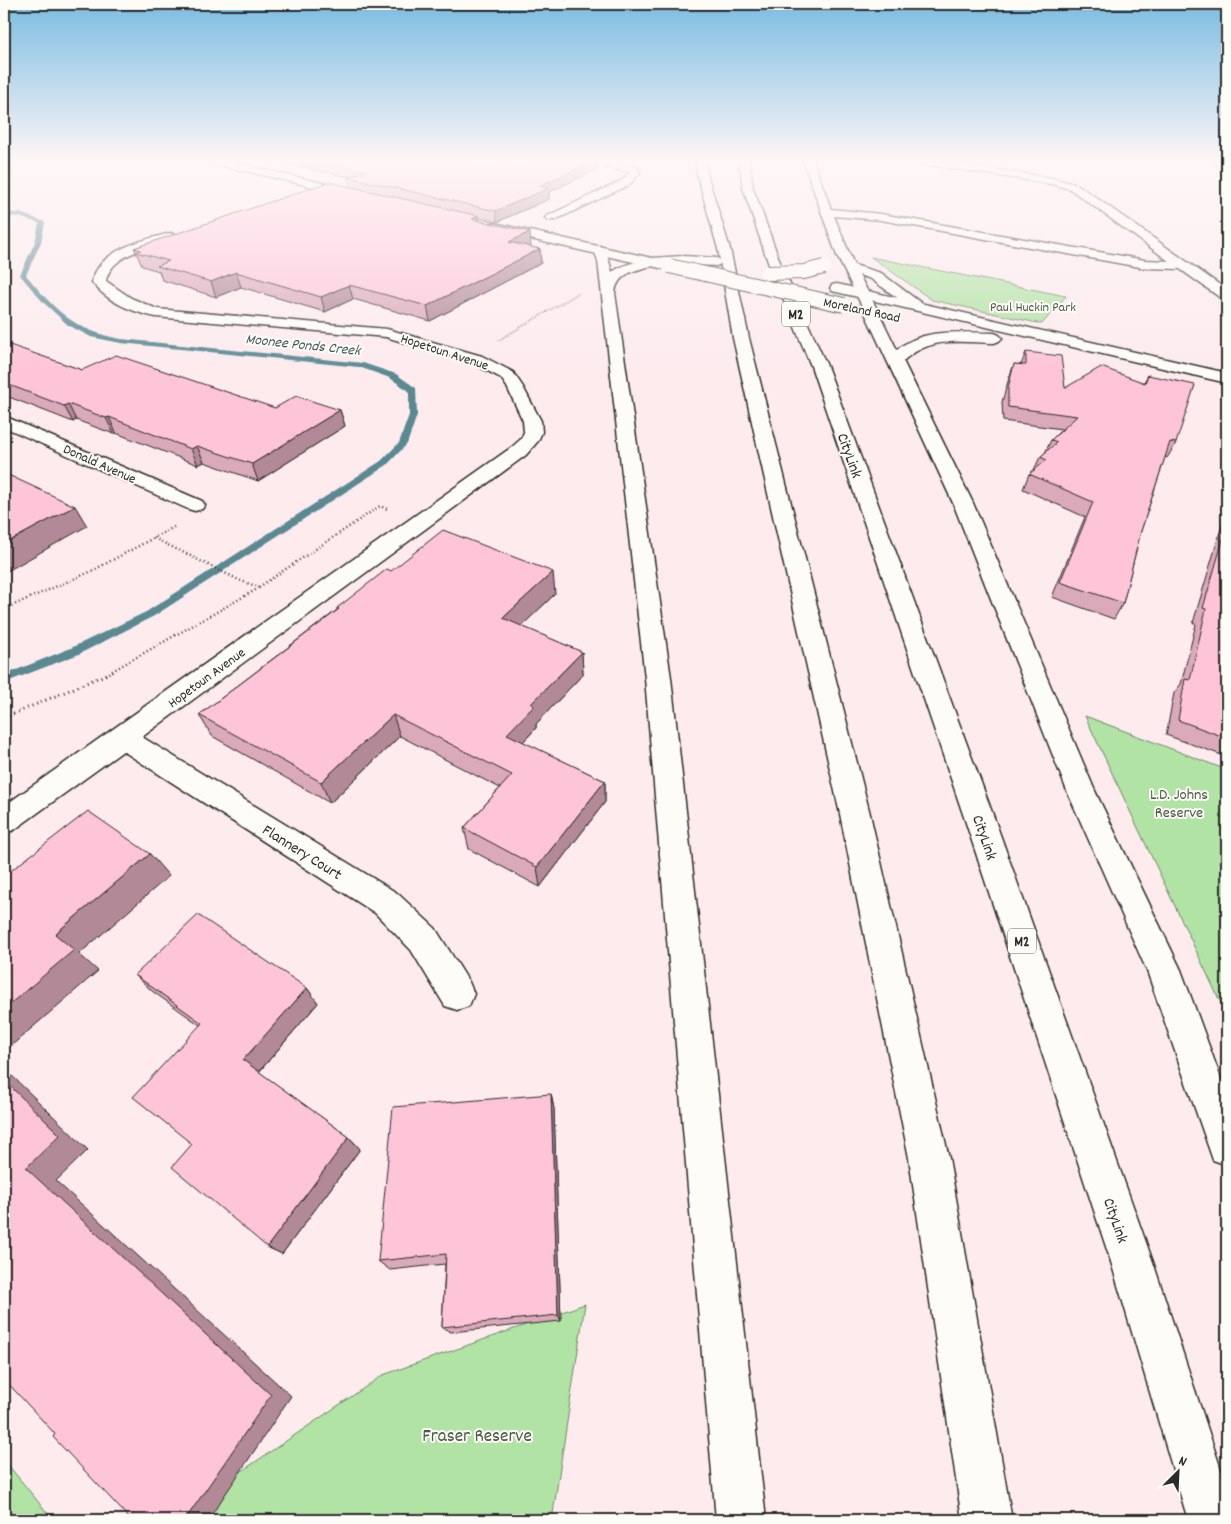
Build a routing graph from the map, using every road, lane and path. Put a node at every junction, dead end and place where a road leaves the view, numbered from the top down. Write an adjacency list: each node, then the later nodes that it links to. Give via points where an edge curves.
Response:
1 (187, 231): 33 (main road, Hopetoun Avenue, via 121,255 101,269 100,282 135,306 156,313 387,334 476,359 507,375 532,421 533,432 519,451)
2 (523, 231): 10 (main road, Moreland Road)
3 (546, 231): 9 (main road, Moreland Road)
4 (719, 231): 38 (main road, via 855,814 929,1158)
5 (763, 231): 39 (main road, CityLink / M2, via 819,366 981,823 1132,1262)
6 (834, 231): 13 (main road)
7 (960, 231): 14 (main road, via 1145,264)
8 (1136, 231): 14 (main road)
9 (621, 243)
10 (600, 250): 11 (main road, Moreland Road); 18 (main road)
11 (652, 255): 12 (main road, Moreland Road); 18 (main road, via 613,278 609,284)
12 (674, 260): 15 (main road, Moreland Road, via 717,262); 20 (main road, Moreland Road, bridge)
13 (848, 262): 15 (main road, bridge, via 804,272); 16 (main road); 19 (main road, via 876,276)
14 (1184, 265): 17 (main road)
15 (767, 273): 16 (main road, Moreland Road, bridge)
16 (860, 293): 19 (main road, Moreland Road); 20 (main road)
17 (1227, 296)
18 (608, 299): 37 (main road, via 658,678)
19 (918, 306): 23 (main road, Moreland Road)
20 (870, 310): 21 (main road, Moreland Road); 22 (main road)
21 (994, 338): 22 (main road, via 928,339 904,350); 24 (main road, Moreland Road)
22 (895, 360): 36 (main road, via 963,503 1081,791 1164,970)
23 (1227, 378)
24 (1227, 390)
25 (4, 421): 26 (main road, Donald Avenue)
26 (195, 505)
27 (180, 524): 28 (path)
28 (154, 538): 29 (path); 31 (path, via 90,572)
29 (241, 581)
30 (259, 587): 32 (path, via 98,678)
31 (4, 609)
32 (4, 718)
33 (122, 737): 34 (main road, Hopetoun Avenue); 35 (main road, Flannery Court, via 386,903 423,939)
34 (4, 822)
35 (457, 994)
36 (1227, 1146)
37 (742, 1520)
38 (987, 1520)
39 (1213, 1520)

